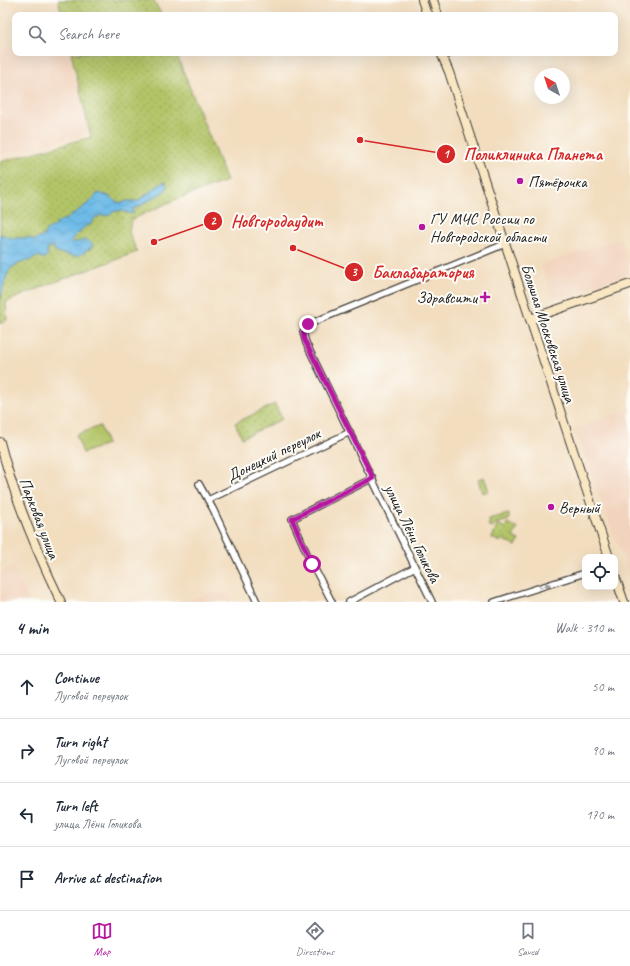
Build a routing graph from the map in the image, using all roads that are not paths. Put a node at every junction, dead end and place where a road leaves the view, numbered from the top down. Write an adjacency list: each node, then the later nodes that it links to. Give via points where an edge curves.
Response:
1 (422, 0): 3 (main road)
2 (433, 0): 4 (main road)
3 (426, 12)
4 (437, 12)
5 (442, 56): 7 (main road, Большая Московская улица)
6 (447, 56): 7 (main road, Большая Московская улица)
7 (449, 72): 8 (main road, Большая Московская улица)
8 (505, 244): 10 (main road, Большая Московская улица); 11 (street, улица Лёни Голикова, via 308,324 303,332 304,339)
9 (630, 284): 10 (main road)
10 (530, 319): 16 (main road, Большая Московская улица)
11 (350, 432): 13 (street, улица Лёни Голикова); 15 (street, Донецкий переулок)
12 (0, 442): 20 (main road, Парковая улица, via 25,523)
13 (373, 478): 17 (street, улица Лёни Голикова); 22 (street, via 292,519)
14 (199, 484): 15 (street)
15 (208, 500): 21 (street)
16 (608, 554)
17 (415, 567): 23 (street); 24 (street, улица Лёни Голикова)
18 (582, 574): 25 (street, one-way to 18)
19 (618, 585): 26 (main road)
20 (61, 602)
21 (257, 602)
22 (332, 602)
23 (349, 602)
24 (432, 602)
25 (494, 602)
26 (624, 602)

